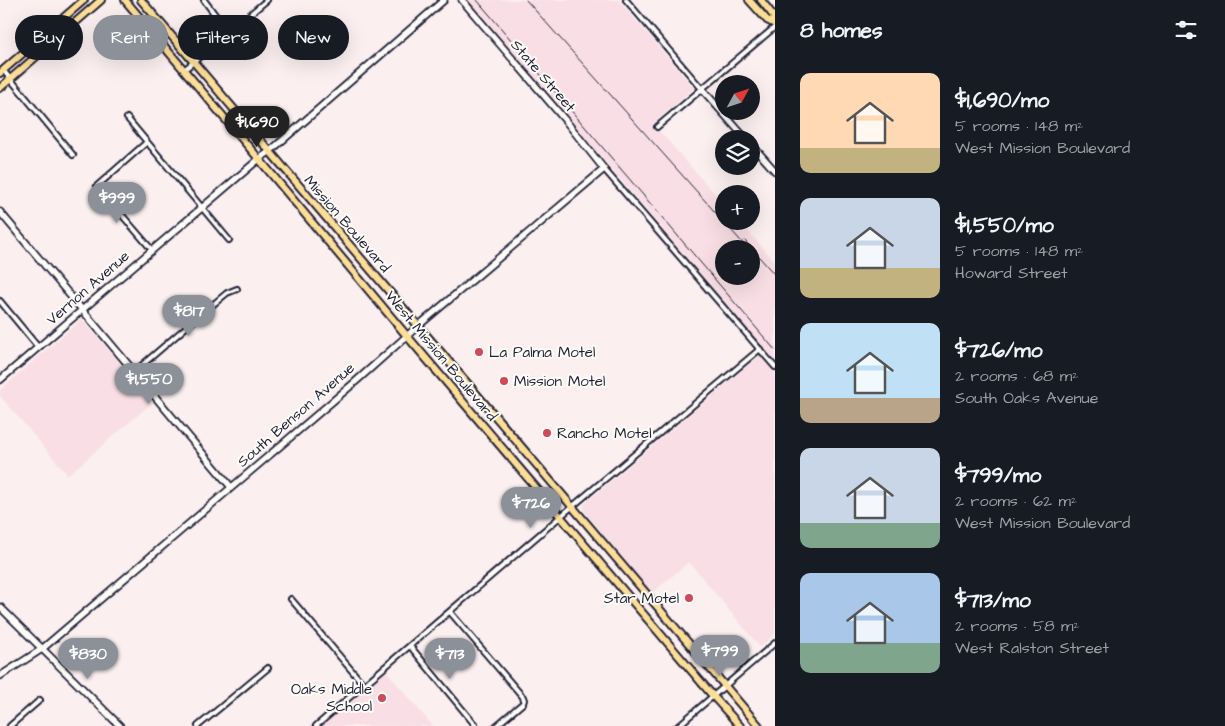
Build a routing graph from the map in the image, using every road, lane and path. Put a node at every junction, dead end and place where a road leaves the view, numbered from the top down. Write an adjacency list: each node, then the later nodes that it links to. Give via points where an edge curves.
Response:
1 (84, 0): 19 (main road)
2 (101, 0): 20 (main road)
3 (125, 0): 18 (main road, West Mission Boulevard)
4 (141, 0): 17 (main road, Mission Boulevard)
5 (204, 0): 12 (street)
6 (267, 0): 13 (street)
7 (444, 0): 27 (street, Vernon Avenue)
8 (462, 0): 31 (street, State Street)
9 (626, 0): 22 (street)
10 (749, 0): 15 (main road, via 766,20)
11 (761, 0): 14 (main road)
12 (215, 15)
13 (249, 15)
14 (775, 20)
15 (775, 25): 22 (street)
16 (196, 60): 17 (street)
17 (194, 62): 18 (street); 27 (main road, Mission Boulevard)
18 (184, 70): 30 (main road, West Mission Boulevard)
19 (1, 71): 20 (street)
20 (10, 79): 21 (main road); 29 (street)
21 (0, 88)
22 (702, 89): 24 (street); 25 (street)
23 (126, 118): 26 (street)
24 (657, 127)
25 (738, 130)
26 (146, 142): 33 (street); 36 (street, via 97,186)
27 (269, 152): 30 (street, Vernon Avenue); 40 (main road, Mission Boulevard)
28 (760, 154): 32 (street)
29 (73, 155)
30 (259, 158): 33 (street, Vernon Avenue); 41 (main road, West Mission Boulevard)
31 (604, 169): 40 (street, South Benson Avenue); 43 (street)
32 (775, 171)
33 (202, 207): 35 (street); 36 (street, Vernon Avenue)
34 (0, 212): 39 (street)
35 (228, 240)
36 (152, 250): 39 (street, Vernon Avenue)
37 (237, 289): 45 (street, via 227,293)
38 (0, 302): 42 (street)
39 (82, 310): 42 (street, Vernon Avenue); 45 (street)
40 (418, 326): 41 (street, South Benson Avenue); 48 (main road, West Mission Boulevard)
41 (407, 336): 47 (street, South Benson Avenue); 49 (main road, West Mission Boulevard)
42 (38, 347): 46 (street, Vernon Avenue)
43 (760, 349): 44 (street); 48 (street)
44 (775, 367)
45 (134, 372): 47 (street)
46 (0, 380)
47 (231, 487): 55 (street, South Benson Avenue)
48 (573, 506): 49 (street); 59 (main road, West Mission Boulevard)
49 (561, 516): 52 (street); 60 (main road, West Mission Boulevard)
50 (292, 599): 58 (street)
51 (0, 607): 55 (street)
52 (450, 612): 54 (street); 67 (street, via 523,697 523,704)
53 (775, 643): 59 (street)
54 (410, 646): 58 (street); 66 (street)
55 (42, 649): 57 (street, South Benson Avenue); 63 (street)
56 (268, 668): 64 (street)
57 (0, 676)
58 (364, 685): 65 (street)
59 (725, 686): 60 (street); 70 (main road, West Mission Boulevard)
60 (713, 696): 68 (street); 69 (main road, West Mission Boulevard)
61 (40, 700): 62 (street)
62 (10, 726)
63 (120, 726)
64 (198, 726)
65 (316, 726)
66 (476, 726)
67 (496, 726)
68 (678, 726)
69 (740, 726)
70 (759, 726)

